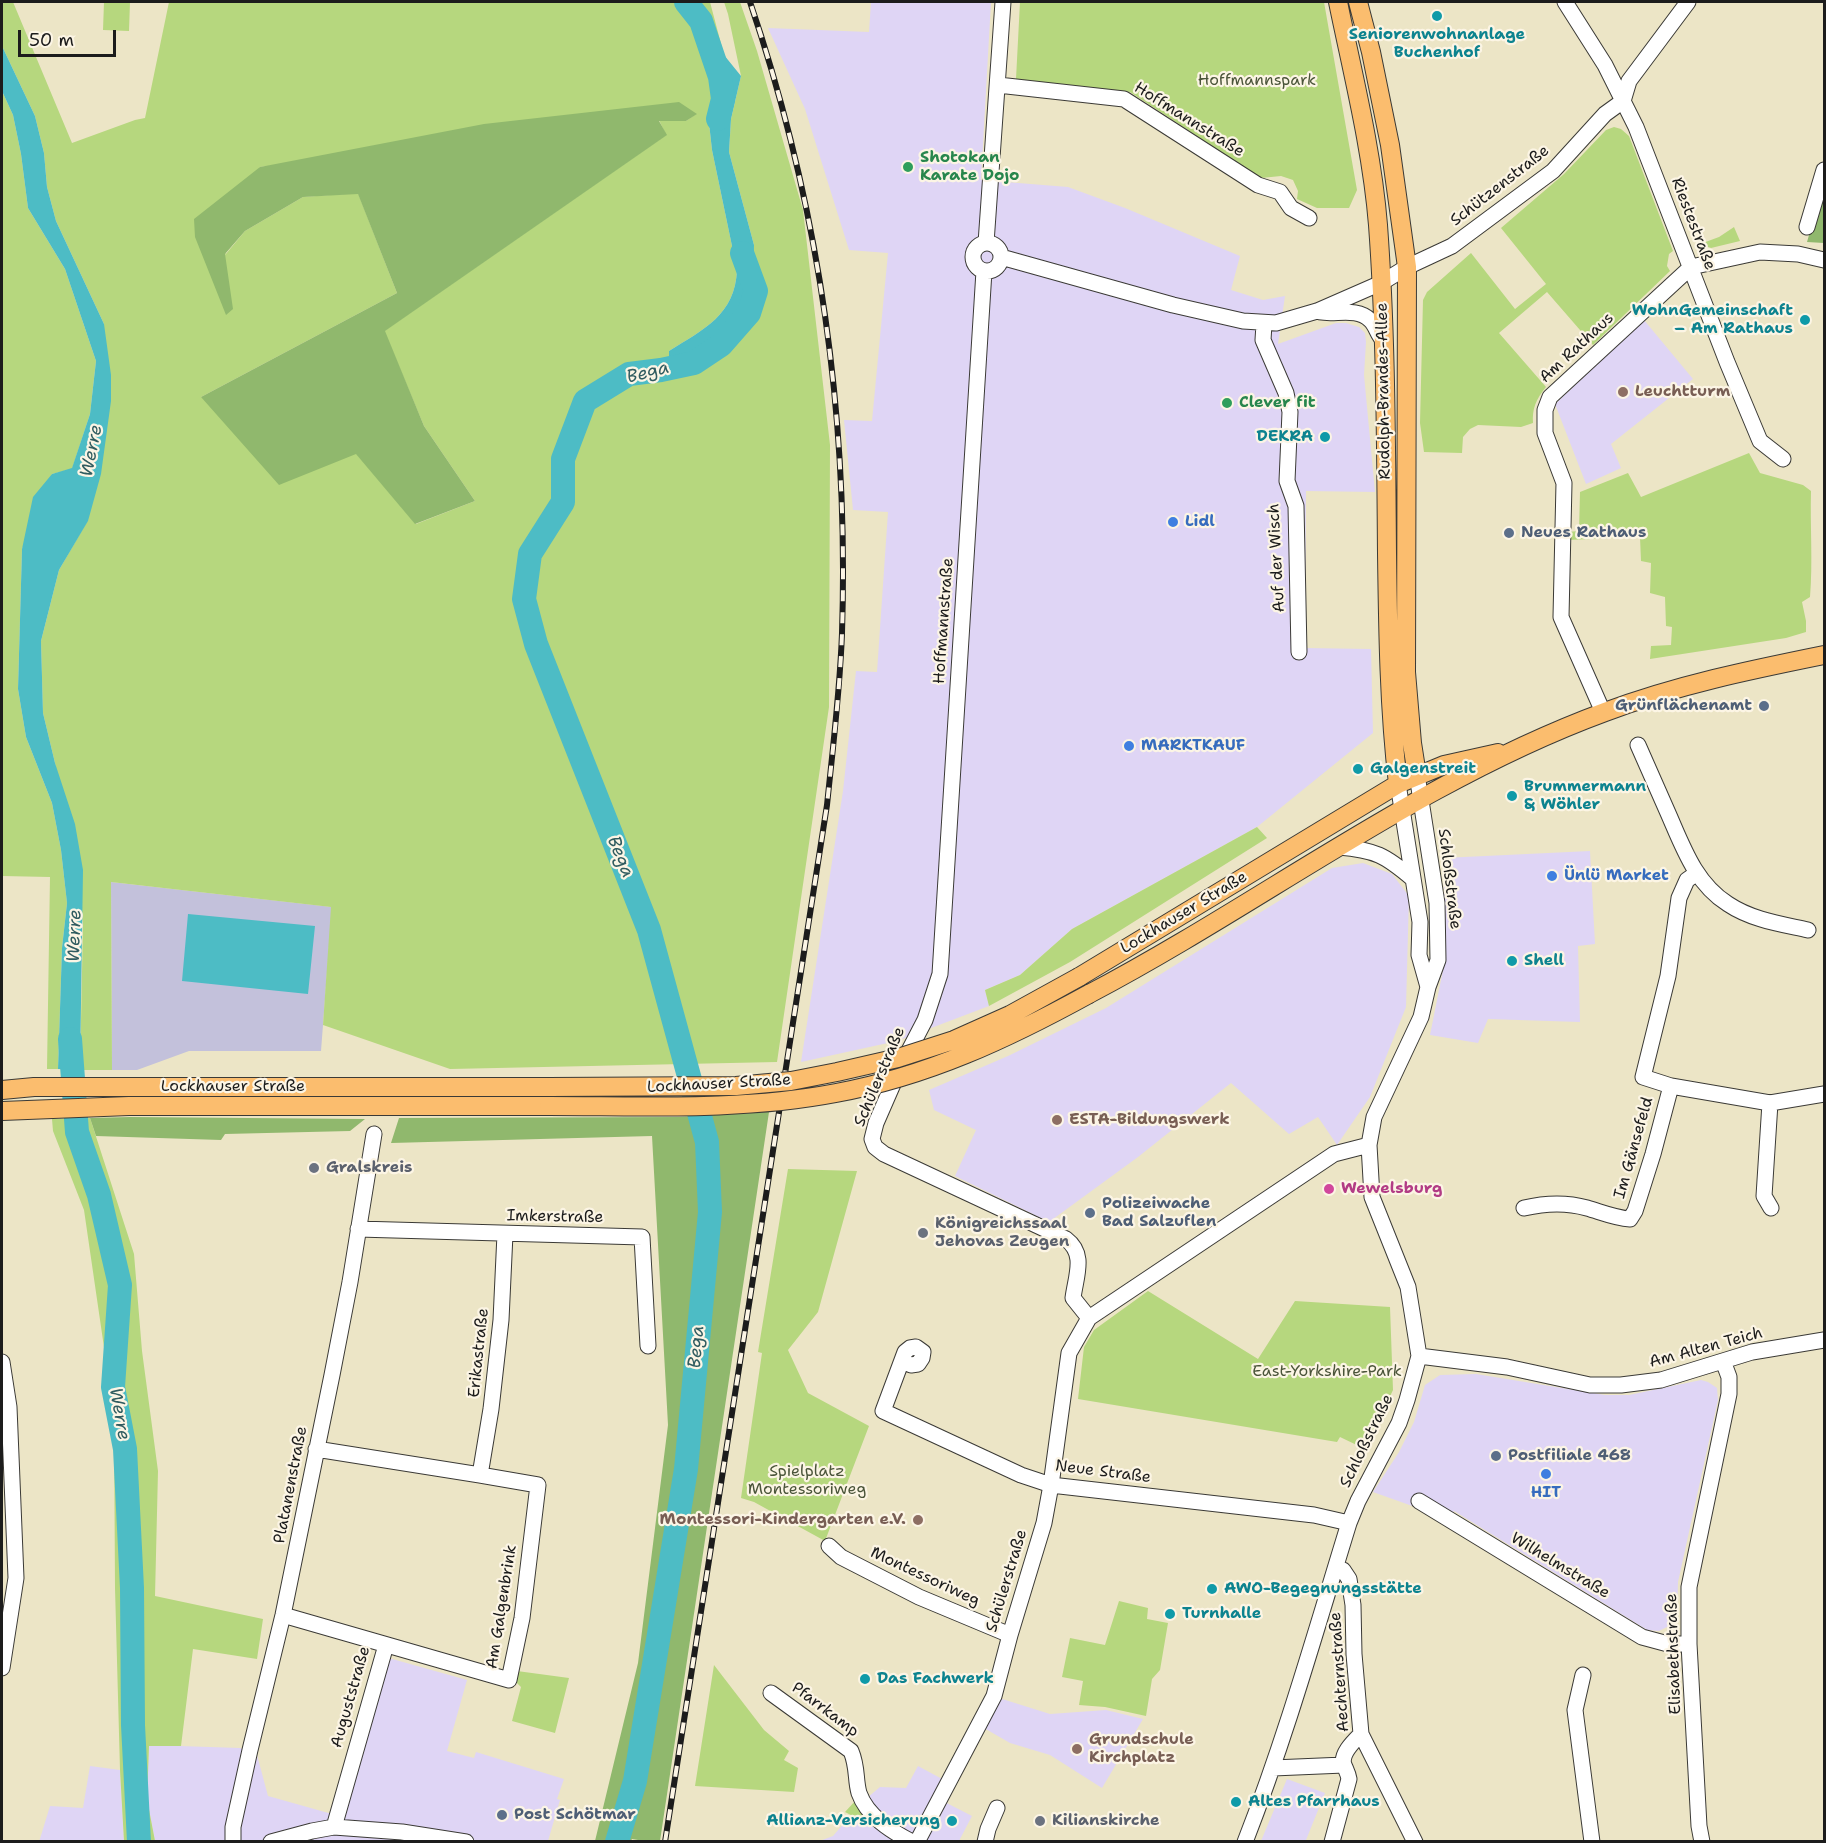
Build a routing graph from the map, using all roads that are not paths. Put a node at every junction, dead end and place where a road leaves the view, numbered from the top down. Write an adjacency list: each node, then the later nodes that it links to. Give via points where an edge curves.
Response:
1 (1003, 2): 6 (street)
2 (1338, 2): 17 (main road, Rudolph-Brandes-Allee, via 1371,166)
3 (1358, 2): 14 (main road, Rudolph-Brandes-Allee, via 1390,145)
4 (1565, 2): 7 (street, Riestestraße)
5 (1688, 2): 7 (street, Schützenstraße, via 1629,81)
6 (998, 85): 9 (street, Hoffmannstraße, via 1124,99 1258,185 1280,192 1291,208); 11 (street)
7 (1623, 101): 14 (street, Schützenstraße, via 1605,114 1553,171 1452,246); 15 (street, Riestestraße)
8 (1824, 170): 10 (street)
9 (1309, 218)
10 (1807, 227)
11 (986, 243): 12 (street, via 996,247); 16 (street, via 976,248 972,257)
12 (1001, 257): 16 (street, via 996,268); 19 (street, via 1173,305)
13 (1824, 260): 15 (street, via 1760,252)
14 (1407, 267): 17 (street); 27 (main road, Rudolph-Brandes-Allee, via 1406,672)
15 (1691, 267): 21 (street, Riestestraße, via 1760,441); 24 (street, Am Rathaus, via 1550,397 1545,410 1545,433 1564,483 1561,617)
16 (984, 271): 35 (street, Hoffmannstraße)
17 (1381, 283): 18 (street); 20 (main road, Rudolph-Brandes-Allee)
18 (1317, 311): 19 (street); 20 (street, via 1365,316)
19 (1264, 324): 22 (street, Auf der Wisch, via 1263,340 1290,412 1287,481 1296,506)
20 (1383, 340): 28 (main road, Rudolph-Brandes-Allee, via 1388,621)
21 (1784, 459)
22 (1299, 652)
23 (1824, 655): 24 (main road, via 1699,682)
24 (1603, 712): 26 (main road)
25 (1638, 745): 32 (street)
26 (1517, 750): 27 (main road, Lockhauser Straße, via 1463,759); 29 (main road, Lockhauser Straße)
27 (1417, 775): 28 (main road, Lockhauser Straße); 29 (street, Schloßstraße)
28 (1398, 784): 30 (street, Schloßstraße); 40 (main road, Lockhauser Straße, bridge, via 1079,977 954,1040 898,1058 791,1081)
29 (1421, 799): 30 (main road, Lockhauser Straße); 36 (street, Schloßstraße, via 1437,903 1438,960)
30 (1401, 810): 31 (main road, Lockhauser Straße); 33 (street, Schloßstraße)
31 (1339, 847): 33 (street, via 1378,853); 40 (main road, Lockhauser Straße, bridge, via 1089,994 994,1044 891,1080 836,1093 734,1104 680,1106)
32 (1697, 873): 34 (street, via 1728,905 1770,922); 37 (street, Im Gänsefeld, via 1687,880 1679,898 1668,976 1642,1077)
33 (1413, 879): 36 (street, Schloßstraße, via 1420,922 1419,955)
34 (1808, 930)
35 (940, 974): 49 (street, Schülerstraße, via 926,1020 873,1132 875,1147 1076,1246 1079,1258 1073,1298)
36 (1428, 987): 44 (street, Schloßstraße, via 1416,1030 1374,1117)
37 (1671, 1086): 41 (street, Im Gänsefeld); 45 (street, Im Gänsefeld, via 1630,1219 1546,1203)
38 (2, 1090): 40 (main road, Lockhauser Straße, via 394,1087)
39 (1824, 1094): 41 (street, Im Gänsefeld)
40 (549, 1096): 42 (main road, Lockhauser Straße, via 394,1106 129,1106)
41 (1770, 1103): 46 (street, via 1764,1196)
42 (2, 1111)
43 (374, 1134): 47 (street, Platanenstraße)
44 (1369, 1145): 49 (street, Schülerstraße, via 1334,1154); 52 (street, Schloßstraße, via 1372,1197 1408,1287)
45 (1524, 1208)
46 (1771, 1209)
47 (358, 1229): 48 (street, Imkerstraße); 56 (street, Platanenstraße)
48 (505, 1234): 51 (street, Imkerstraße, via 642,1237); 57 (street, Erikastraße, via 501,1320)
49 (1089, 1318): 58 (street, Schülerstraße, via 1069,1353)
50 (1824, 1340): 54 (street, Am Alten Teich)
51 (648, 1346)
52 (1419, 1356): 54 (street, Am Alten Teich, via 1507,1367 1590,1385 1661,1380); 60 (street, Schloßstraße, via 1399,1423)
53 (902, 1361): 58 (street, Neue Straße, via 883,1411)
54 (1723, 1361): 65 (street, Elisabethstraße, via 1729,1377 1729,1394 1689,1587)
55 (2, 1362): 67 (street, via 9,1407 16,1578)
56 (316, 1449): 57 (street); 63 (street, Platanenstraße)
57 (480, 1475): 66 (street, Am Galgenbrink, via 538,1485 522,1618 509,1680)
58 (1051, 1485): 60 (street, Neue Straße, via 1304,1513); 64 (street, Schülerstraße, via 1044,1523)
59 (1419, 1501): 65 (street, Wilhelmstraße, via 1642,1637 1668,1644)
60 (1349, 1523): 62 (street, Schloßstraße)
61 (830, 1546): 64 (street, Montessoriweg, via 842,1557 919,1597)
62 (1335, 1568): 70 (street, Aechternstraße, via 1343,1570 1349,1579); 72 (street, Schloßstraße)
63 (283, 1615): 66 (street, Auguststraße); 75 (street, Platanenstraße)
64 (1010, 1635): 79 (street, Schülerstraße, via 994,1696)
65 (1689, 1644): 85 (street, Elisabethstraße)
66 (386, 1645): 74 (street, Auguststraße)
67 (2, 1668)
68 (1583, 1675): 84 (street, via 1575,1710)
69 (771, 1692): 78 (street, Pfarrkamp, via 851,1751 864,1804 892,1832)
70 (1361, 1734): 71 (street, via 1343,1757); 83 (street, Aechternstraße)
71 (1344, 1765): 72 (street); 82 (street, via 1349,1779)
72 (1273, 1768): 81 (street, Schloßstraße)
73 (997, 1808): 80 (street)
74 (334, 1827): 76 (street); 77 (street)
75 (232, 1842)
76 (272, 1842)
77 (466, 1842)
78 (912, 1842)
79 (917, 1842)
80 (985, 1842)
81 (1245, 1842)
82 (1332, 1842)
83 (1415, 1842)
84 (1592, 1842)
85 (1702, 1842)

